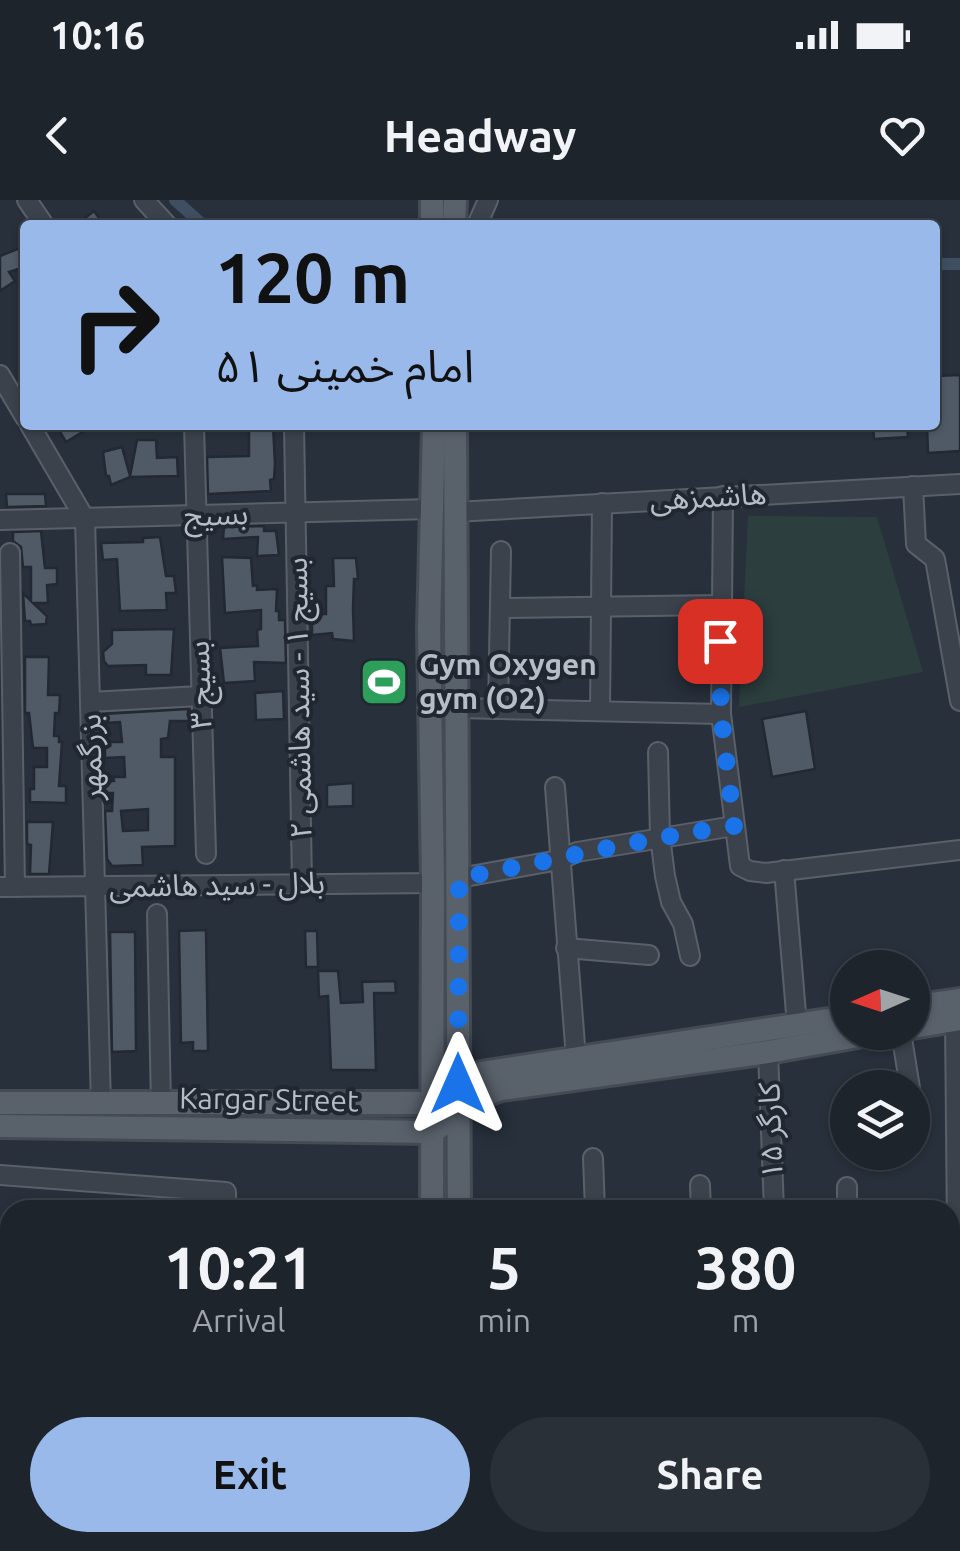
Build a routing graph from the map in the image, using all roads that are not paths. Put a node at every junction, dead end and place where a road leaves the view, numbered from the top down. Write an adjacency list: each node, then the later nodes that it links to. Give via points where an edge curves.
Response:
1 (144, 200): 2 (street)
2 (163, 220)
3 (0, 375): 4 (street)
4 (20, 409)
5 (33, 430): 17 (street, بزرگمهر)
6 (294, 430): 15 (street, بسیج ۱ - سید هاشمی ۲)
7 (435, 430): 14 (main road)
8 (454, 430): 14 (main road)
9 (194, 433): 16 (street, بسیج ۳)
10 (960, 484): 11 (street, هاشمزهی)
11 (913, 486): 12 (street, هاشمزهی); 24 (street, via 916,544 935,559)
12 (722, 496): 13 (street, هاشمزهی); 21 (street)
13 (602, 503): 14 (street, هاشمزهی); 22 (street)
14 (444, 510): 15 (street, بسیج); 29 (main road); 42 (main road, via 429,629)
15 (296, 512): 16 (street, بسیج); 43 (street, بسیج ۱ - سید هاشمی ۲)
16 (196, 516): 17 (street, بسیج); 26 (street, بسیج ۳)
17 (85, 519): 18 (street, بسیج); 28 (street, بزرگمهر)
18 (0, 520)
19 (501, 551): 23 (street)
20 (10, 553): 25 (street)
21 (720, 604): 22 (street); 32 (street)
22 (601, 606): 23 (street); 31 (street)
23 (500, 608): 30 (street)
24 (954, 637): 27 (street)
25 (6, 683): 45 (street)
26 (200, 696): 28 (street); 38 (street, بسیج ۳)
27 (960, 701)
28 (90, 702): 44 (street, بزرگمهر)
29 (457, 708): 30 (street); 41 (main road)
30 (498, 709): 31 (street)
31 (600, 711): 32 (street)
32 (721, 714): 35 (street)
33 (658, 752): 36 (street)
34 (555, 787): 39 (street)
35 (734, 826): 36 (street); 40 (street, via 740,866)
36 (660, 836): 39 (street); 49 (street, via 671,902)
37 (960, 850): 40 (street)
38 (206, 854)
39 (559, 860): 41 (street); 47 (street)
40 (784, 870): 54 (street)
41 (459, 878): 58 (main road)
42 (433, 883): 43 (street, بلال - سید هاشمی); 61 (main road)
43 (302, 884): 44 (street, بلال - سید هاشمی)
44 (94, 886): 45 (street, بلال - سید هاشمی); 62 (street, بزرگمهر)
45 (8, 887)
46 (157, 914): 63 (street)
47 (566, 948): 48 (street); 57 (street)
48 (649, 956)
49 (690, 956)
50 (930, 1009): 51 (main road)
51 (958, 1013): 53 (main road); 69 (street)
52 (830, 1020): 54 (main road)
53 (930, 1022)
54 (797, 1025): 56 (main road)
55 (830, 1036): 56 (main road)
56 (766, 1041): 57 (main road); 64 (main road, via 501,1090 477,1098); 78 (street, کارگر ۱۵)
57 (576, 1058): 58 (main road, via 481,1073)
58 (458, 1084): 61 (main road); 64 (main road)
59 (322, 1102): 61 (main road, Kargar Street); 63 (main road, Kargar Street); 66 (main road, via 334,1118)
60 (0, 1103): 62 (main road, Kargar Street)
61 (432, 1103): 67 (main road)
62 (102, 1104): 63 (main road, Kargar Street)
63 (161, 1104)
64 (458, 1116): 67 (main road); 75 (main road)
65 (0, 1126): 66 (main road, Kargar Street)
66 (320, 1130): 67 (main road, Kargar Street)
67 (432, 1132): 74 (main road)
68 (593, 1158): 76 (street)
69 (958, 1160): 80 (street)
70 (0, 1175): 73 (street, via 226,1192)
71 (700, 1185): 77 (street)
72 (847, 1187): 79 (street)
73 (226, 1200)
74 (432, 1200)
75 (458, 1200)
76 (594, 1200)
77 (701, 1200)
78 (774, 1200)
79 (847, 1200)
80 (957, 1200)
81 (960, 1488): 82 (street)
82 (960, 1551)

